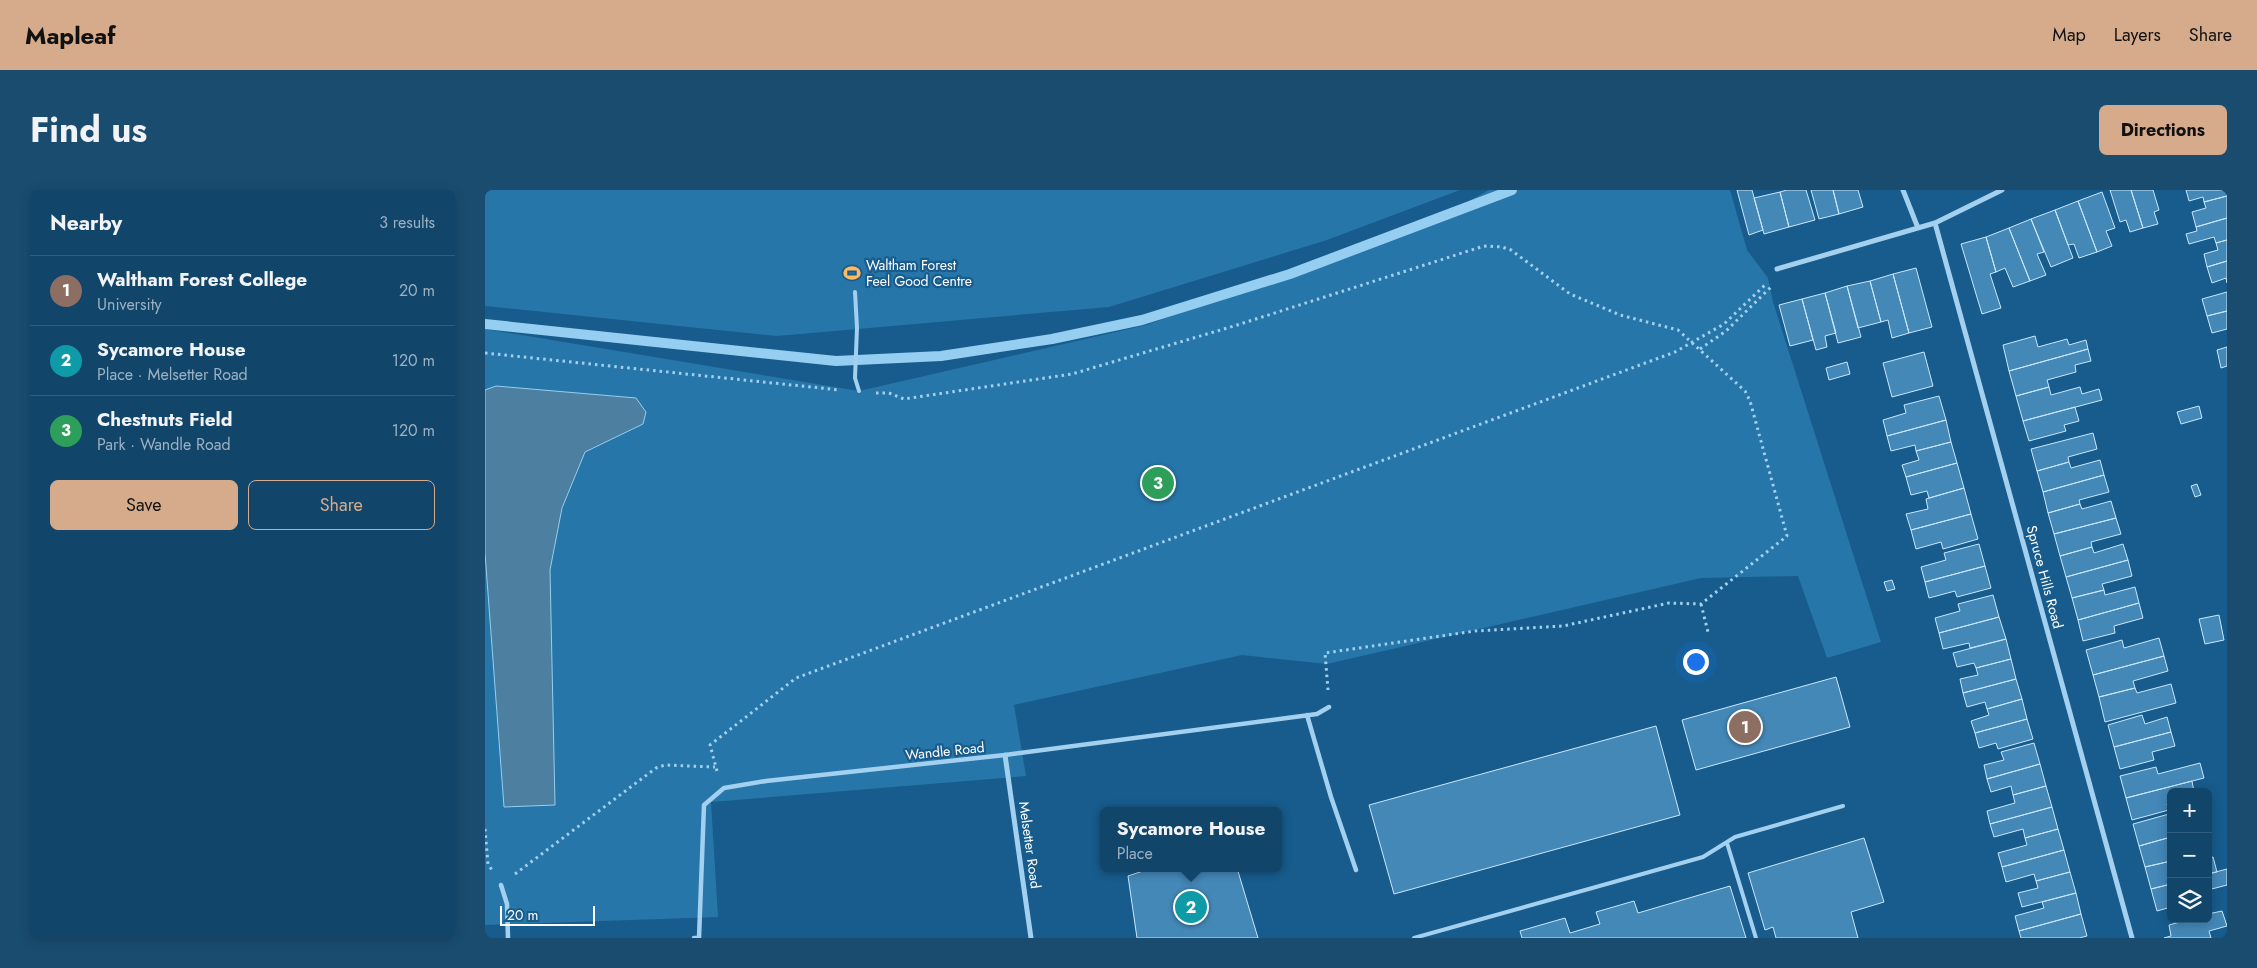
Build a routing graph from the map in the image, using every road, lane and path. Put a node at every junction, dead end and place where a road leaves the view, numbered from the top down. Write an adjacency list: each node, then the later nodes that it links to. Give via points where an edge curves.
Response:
1 (1903, 190): 4 (street)
2 (2002, 190): 3 (street)
3 (1935, 222): 4 (street); 28 (street, Spruce Hills Road)
4 (1918, 228): 5 (street)
5 (1777, 269): 8 (path, via 1769,281 1723,324)
6 (1771, 289): 9 (path, via 1727,331)
7 (855, 292): 11 (lane, via 855,378)
8 (1693, 343): 9 (path); 11 (path, via 1677,330 1620,315 1570,294 1511,250 1484,246 1072,374 904,399); 22 (path, via 796,678 710,745 715,767 665,765 656,768)
9 (1700, 349): 12 (path, via 1745,391 1751,401 1787,536)
10 (485, 353): 11 (path)
11 (859, 391)
12 (1701, 604): 13 (path); 14 (path, via 1669,604 1563,626 1475,631 1325,653)
13 (1708, 632)
14 (1329, 707): 15 (street, Wandle Road)
15 (1307, 715): 16 (street, Wandle Road); 21 (street)
16 (1005, 756): 24 (street, Wandle Road, via 724,788 704,804 702,915 699,938); 25 (street, Melsetter Road)
17 (1843, 806): 19 (lane)
18 (485, 829): 20 (path)
19 (1727, 842): 26 (lane, via 1703,857); 27 (lane)
20 (488, 864)
21 (1356, 870)
22 (501, 885): 23 (street, via 507,904)
23 (508, 938)
24 (694, 938)
25 (1031, 938)
26 (1413, 938)
27 (1755, 938)
28 (2132, 938)

